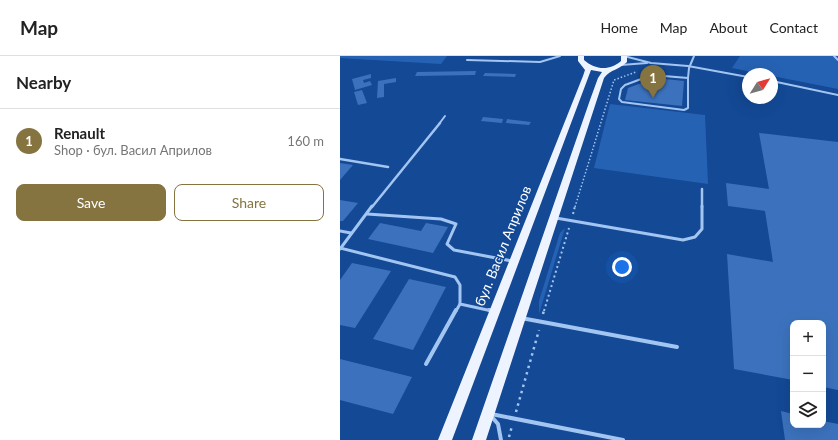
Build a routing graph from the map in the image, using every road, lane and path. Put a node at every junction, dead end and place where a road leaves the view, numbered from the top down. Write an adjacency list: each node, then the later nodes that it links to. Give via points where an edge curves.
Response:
1 (560, 56): 5 (lane, via 540,62)
2 (624, 56): 8 (lane); 9 (main road)
3 (694, 56): 10 (lane)
4 (834, 56): 7 (lane)
5 (468, 60)
6 (583, 60): 12 (main road, via 594,69); 27 (main road, бул. Васил Априлов, via 588,70 586,76)
7 (838, 60)
8 (651, 63): 9 (lane); 10 (lane)
9 (621, 65): 12 (main road)
10 (688, 66): 13 (lane); 14 (lane)
11 (636, 67): 23 (path, via 636,72 614,80)
12 (607, 70): 22 (main road, via 601,78 593,100)
13 (742, 76)
14 (688, 78): 14 (lane, via 688,108 684,110 622,102 619,99 621,89 625,85 652,75)
15 (778, 82): 16 (lane)
16 (838, 95)
17 (445, 116): 21 (lane)
18 (340, 159): 19 (lane)
19 (388, 167)
20 (702, 189): 23 (lane, via 702,229 695,237 683,240)
21 (367, 214): 25 (lane); 27 (lane, via 441,219 456,224 447,244 454,250)
22 (555, 218): 23 (lane); 30 (main road)
23 (571, 221): 31 (path)
24 (340, 231): 25 (lane)
25 (351, 233): 26 (lane)
26 (340, 248): 28 (lane, via 455,277 460,286)
27 (515, 262): 29 (main road, бул. Васил Априлов)
28 (460, 304): 29 (lane); 33 (lane)
29 (494, 312): 36 (main road, бул. Васил Априлов)
30 (520, 318): 31 (lane); 34 (main road)
31 (541, 322): 32 (lane); 35 (path)
32 (677, 347)
33 (426, 364)
34 (488, 414): 35 (lane); 37 (main road); 38 (lane, via 498,424)
35 (514, 419): 39 (path); 40 (lane)
36 (445, 440)
37 (479, 440)
38 (501, 440)
39 (508, 440)
40 (623, 440)

